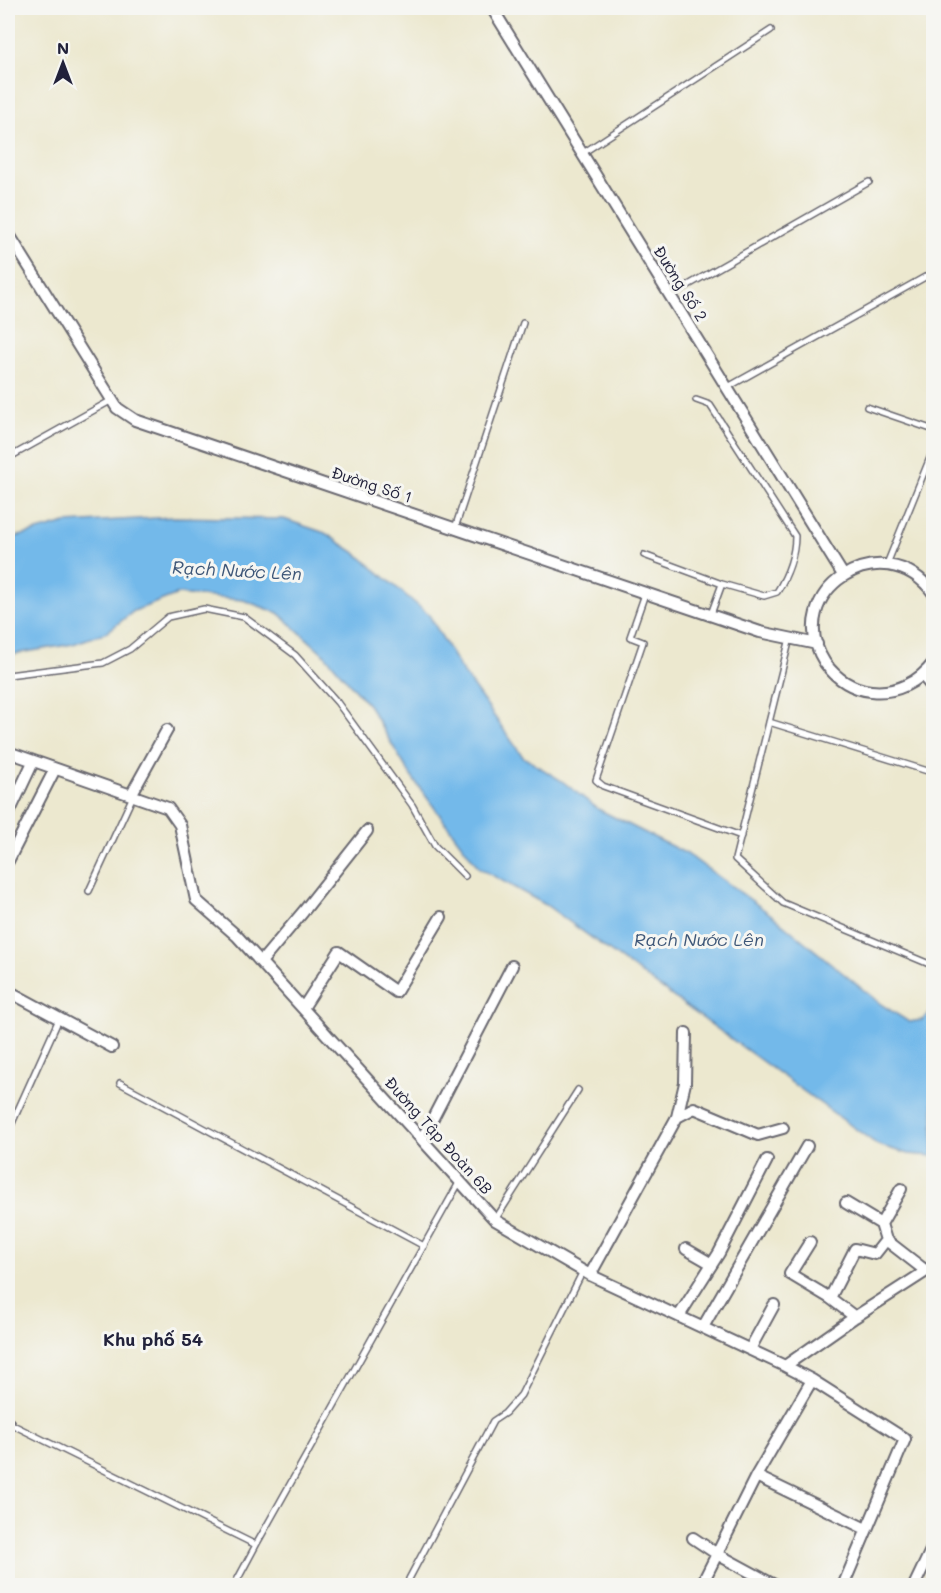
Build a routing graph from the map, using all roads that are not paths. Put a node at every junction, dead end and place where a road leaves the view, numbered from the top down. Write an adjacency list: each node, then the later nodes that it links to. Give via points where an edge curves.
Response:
1 (492, 8): 3 (street, Đường Số 2)
2 (771, 30): 3 (lane)
3 (583, 153): 7 (street, Đường Số 2)
4 (869, 182): 7 (lane)
5 (8, 233): 10 (street, Đường Số 1)
6 (933, 272): 9 (lane)
7 (671, 295): 9 (street, Đường Số 2)
8 (523, 323): 16 (lane)
9 (728, 387): 19 (street, Đường Số 2)
10 (112, 400): 15 (lane); 16 (street, Đường Số 1, via 135,420)
11 (696, 400): 20 (lane, via 710,405 795,536 795,546 777,592 764,596)
12 (867, 406): 13 (lane)
13 (933, 430)
14 (933, 448): 18 (lane)
15 (8, 458)
16 (455, 528): 21 (street, Đường Số 1)
17 (644, 555): 20 (lane)
18 (887, 564): 19 (street, via 860,567); 22 (street, via 913,574)
19 (843, 575): 25 (street, via 820,603)
20 (722, 584): 23 (lane)
21 (646, 592): 23 (street, Đường Số 1); 39 (lane, via 630,637 643,642 596,780 603,786)
22 (933, 594)
23 (711, 614): 24 (street, Đường Số 1)
24 (790, 638): 25 (street, Đường Số 1); 30 (lane)
25 (817, 644): 28 (street, via 829,669 851,686 864,690 892,691)
26 (933, 662): 28 (street)
27 (8, 675): 41 (lane, via 103,663 130,649 168,617 204,609 244,617 295,655 337,702 412,805 435,846)
28 (922, 675): 29 (street)
29 (933, 689)
30 (769, 722): 35 (lane); 39 (lane)
31 (167, 730): 36 (street)
32 (8, 752): 33 (street, Đường Tập Đoàn 6B)
33 (33, 762): 34 (street, Đường Tập Đoàn 6B); 37 (street)
34 (55, 769): 36 (street, Đường Tập Đoàn 6B); 40 (street)
35 (933, 772)
36 (132, 796): 42 (lane); 44 (street, Đường Tập Đoàn 6B, via 168,808 180,825 196,900)
37 (8, 815)
38 (367, 831): 44 (street)
39 (741, 836): 46 (lane, via 735,859 783,903)
40 (8, 861)
41 (465, 876)
42 (89, 891)
43 (441, 917): 48 (street, via 396,992 339,952)
44 (261, 962): 48 (street, Đường Tập Đoàn 6B)
45 (512, 966): 57 (street)
46 (933, 966)
47 (8, 991): 49 (street)
48 (303, 1008): 57 (street, Đường Tập Đoàn 6B)
49 (58, 1018): 51 (street); 56 (lane)
50 (687, 1032): 54 (street, via 685,1083)
51 (112, 1047)
52 (120, 1083): 67 (lane)
53 (578, 1090): 63 (lane)
54 (677, 1117): 55 (street, via 694,1108 758,1135); 71 (street)
55 (783, 1128)
56 (8, 1132)
57 (422, 1139): 60 (street, Đường Tập Đoàn 6B)
58 (807, 1146): 76 (street)
59 (767, 1160): 69 (street)
60 (460, 1181): 63 (street, Đường Tập Đoàn 6B); 67 (lane)
61 (901, 1189): 64 (street)
62 (846, 1203): 64 (street)
63 (495, 1220): 71 (street, Đường Tập Đoàn 6B)
64 (881, 1224): 65 (street)
65 (886, 1240): 70 (street); 72 (street, via 875,1254 855,1249)
66 (810, 1242): 72 (street, via 790,1274)
67 (424, 1246): 85 (lane)
68 (686, 1249): 69 (street)
69 (712, 1264): 74 (street)
70 (930, 1268): 75 (street)
71 (586, 1273): 74 (street, Đường Tập Đoàn 6B); 87 (lane, via 521,1395 493,1421)
72 (830, 1298): 75 (street)
73 (774, 1305): 77 (street)
74 (679, 1316): 76 (street, Đường Tập Đoàn 6B)
75 (855, 1317): 78 (street)
76 (703, 1327): 77 (street, Đường Tập Đoàn 6B)
77 (750, 1349): 78 (street, Đường Tập Đoàn 6B)
78 (785, 1366): 79 (street, Đường Tập Đoàn 6B)
79 (812, 1380): 81 (street); 82 (street, Đường Tập Đoàn 6B, via 905,1439)
80 (8, 1424): 85 (lane)
81 (756, 1476): 82 (street); 86 (street)
82 (866, 1529): 88 (street)
83 (693, 1538): 86 (street)
84 (933, 1544): 92 (street)
85 (256, 1545): 89 (lane)
86 (717, 1554): 90 (street); 91 (street)
87 (409, 1579)
88 (845, 1585)
89 (234, 1586)
90 (701, 1586)
91 (776, 1586)
92 (914, 1586)

